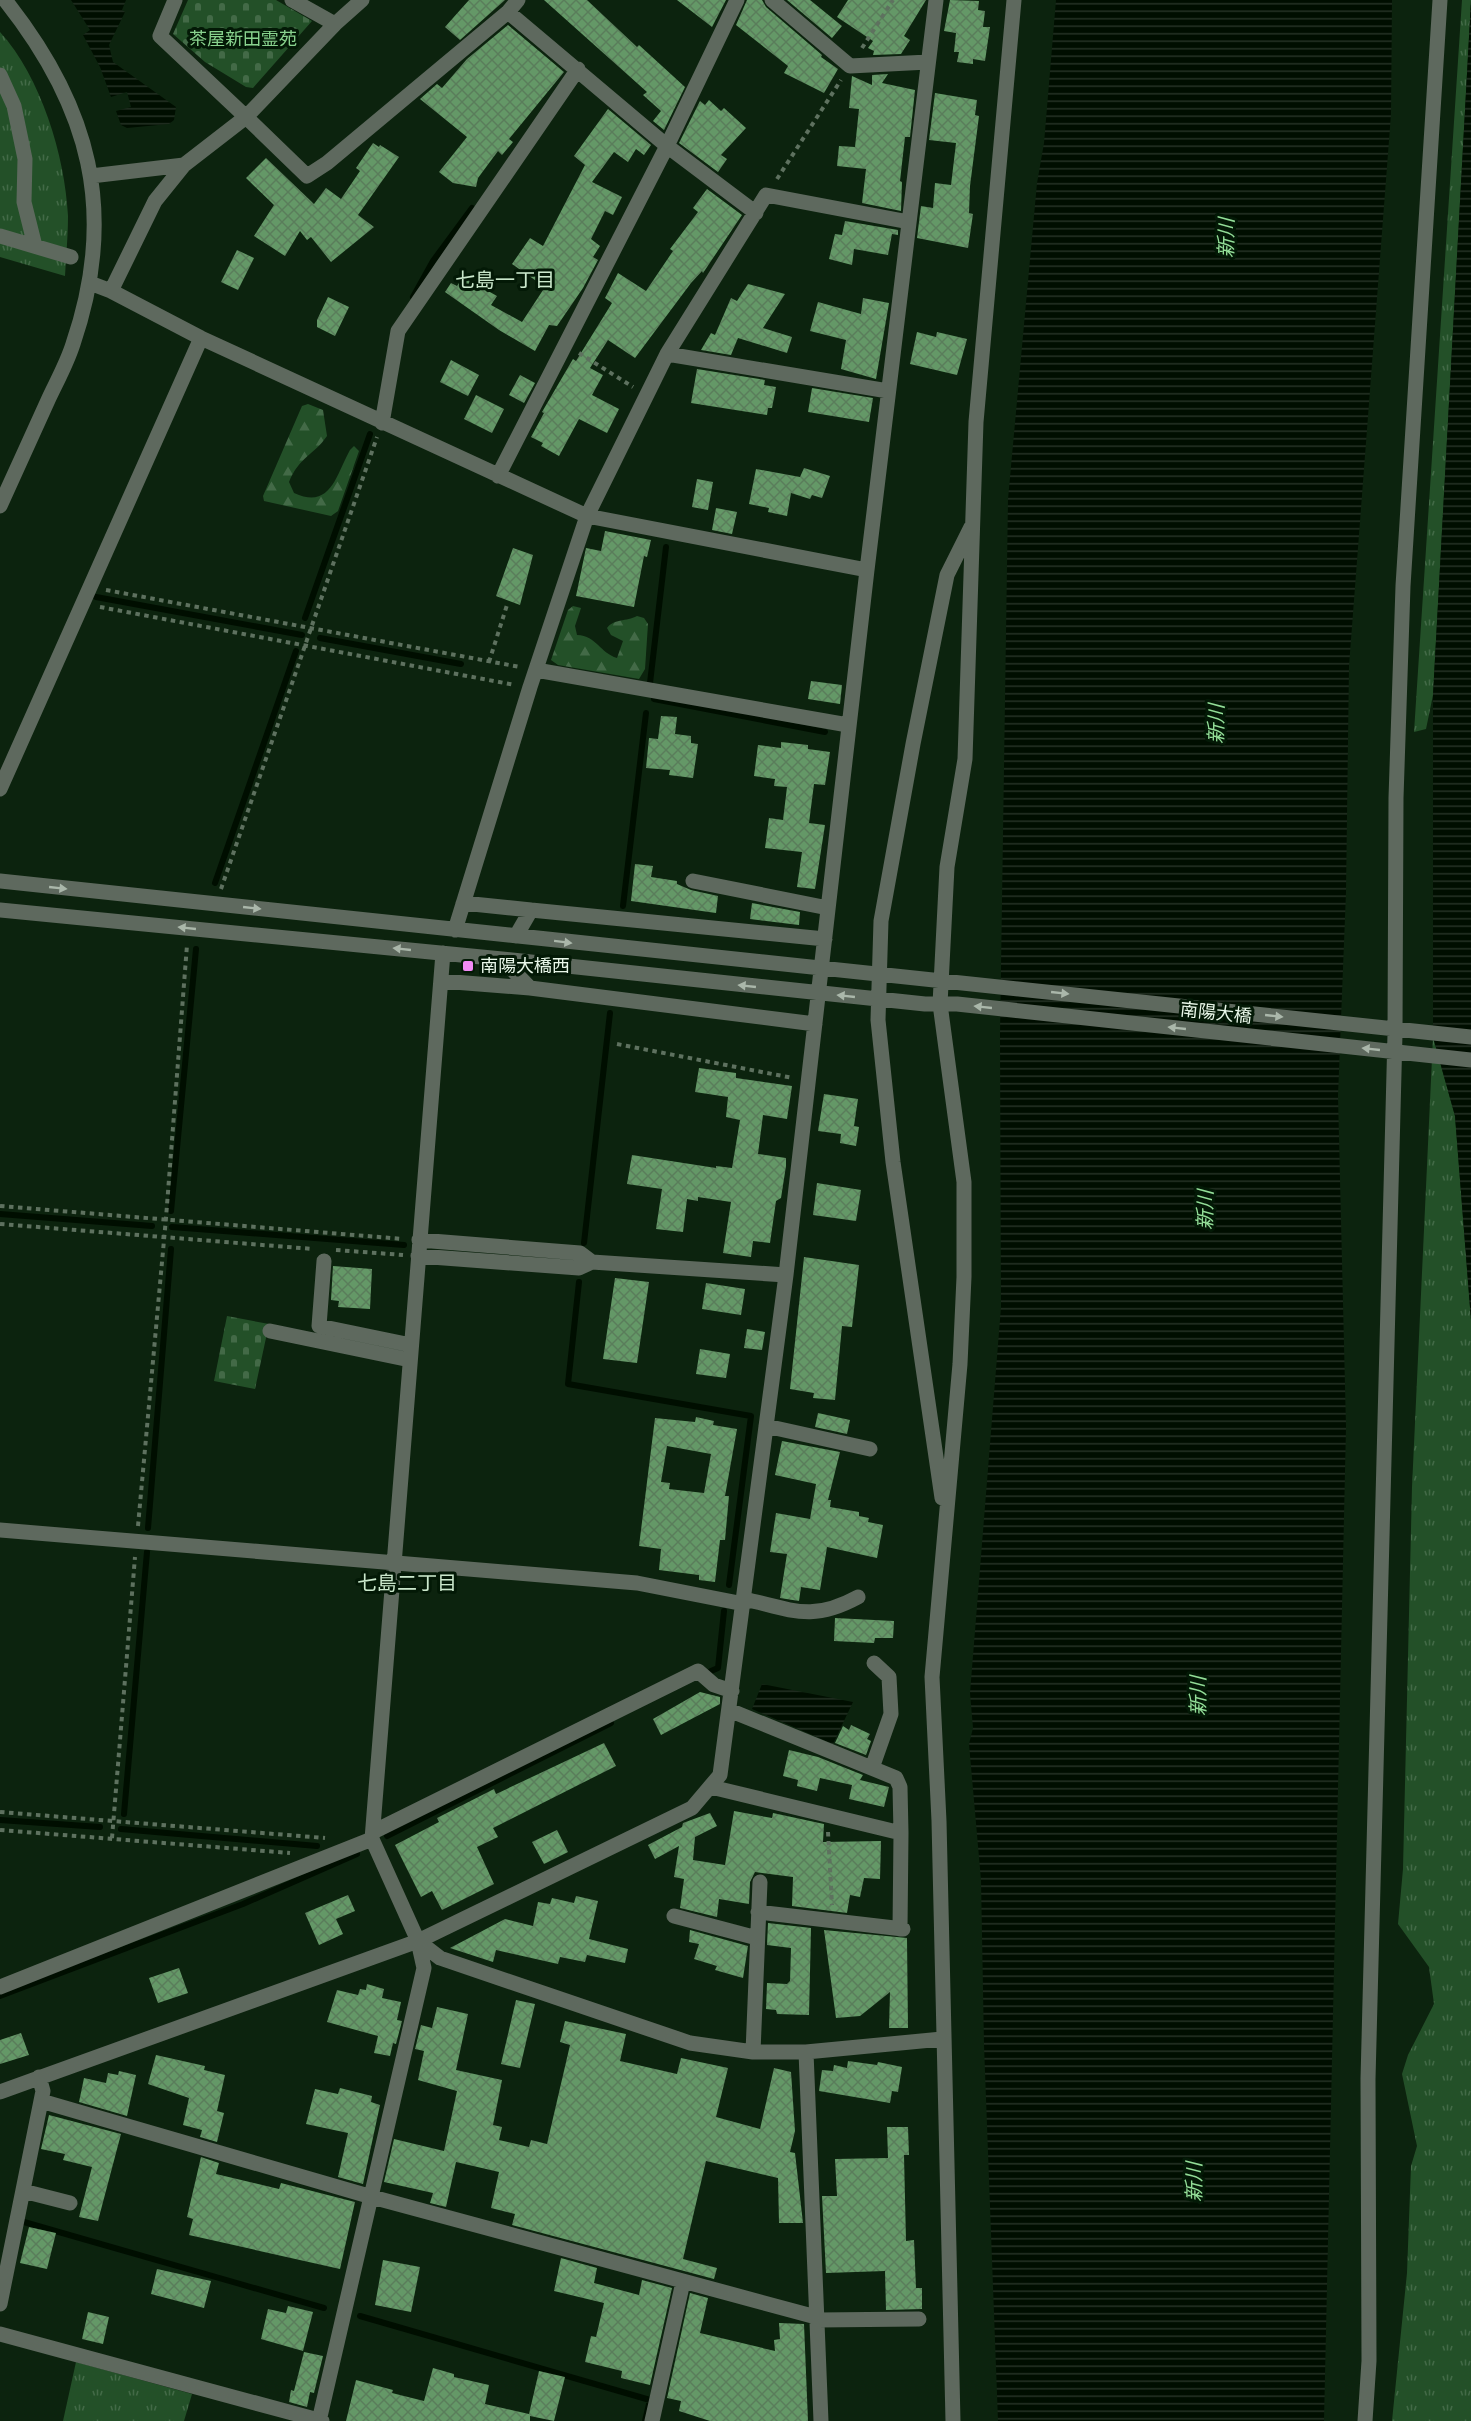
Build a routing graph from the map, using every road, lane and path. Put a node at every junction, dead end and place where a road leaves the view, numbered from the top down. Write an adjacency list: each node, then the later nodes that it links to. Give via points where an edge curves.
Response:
1 (5, 0): 21 (street, via 52,65 79,129)
2 (175, 0): 18 (street, via 160,36)
3 (292, 0): 13 (street)
4 (362, 0): 13 (street)
5 (518, 0): 12 (street)
6 (737, 0): 19 (street)
7 (772, 0): 15 (street)
8 (893, 0): 15 (path)
9 (936, 0): 14 (street)
10 (1014, 0): 39 (street, via 975,422)
11 (1440, 0): 131 (street, via 1403,586 1396,798 1395,1034 1368,2079 1369,2361)
12 (508, 12): 16 (street); 18 (street, via 307,176)
13 (335, 24): 18 (street)
14 (928, 62): 15 (street); 24 (street)
15 (850, 66): 22 (path)
16 (578, 69): 19 (street); 35 (street, via 398,331)
17 (0, 75): 26 (street, via 14,106 26,159 24,202)
18 (246, 117): 20 (street)
19 (667, 146): 23 (street); 31 (street)
20 (183, 165): 21 (street); 29 (street, via 155,201)
21 (91, 176): 28 (street, via 95,243)
22 (766, 195): 23 (street); 24 (street)
23 (756, 213): 32 (street)
24 (909, 222): 33 (street)
25 (0, 236): 26 (street)
26 (35, 246): 27 (street)
27 (71, 257)
28 (90, 283): 29 (street); 37 (street, via 73,346)
29 (111, 291): 30 (street)
30 (201, 338): 35 (street); 41 (street)
31 (566, 344): 34 (path); 36 (street)
32 (667, 354): 33 (street); 34 (street)
33 (888, 391): 40 (street)
34 (646, 396): 38 (street)
35 (382, 423): 36 (street); 44 (path)
36 (498, 476): 38 (street)
37 (0, 506)
38 (587, 516): 40 (street); 47 (street)
39 (973, 523): 64 (street, via 965,759); 86 (street, via 947,575 913,744 881,921 878,1020 893,1162)
40 (867, 570): 49 (street)
41 (91, 587): 42 (street); 44 (path)
42 (84, 604): 45 (path); 50 (street)
43 (507, 605): 46 (path)
44 (312, 629): 45 (path); 46 (path)
45 (307, 646): 48 (path); 54 (path)
46 (489, 662): 47 (path)
47 (536, 670): 48 (street); 49 (street)
48 (530, 687): 53 (street)
49 (848, 725): 55 (street)
50 (0, 789)
51 (0, 881): 54 (street, 南陽大橋, one-way to 54)
52 (693, 881): 55 (street)
53 (463, 903): 57 (street); 59 (street)
54 (215, 904): 59 (street, 南陽大橋, one-way to 59)
55 (828, 908): 61 (street)
56 (0, 910): 58 (street, 南陽大橋, one-way to 56)
57 (531, 910): 60 (street); 61 (street)
58 (189, 928): 62 (street, 南陽大橋, one-way to 58); 74 (path)
59 (455, 930): 60 (street, 南陽大橋)
60 (516, 936): 64 (street, 南陽大橋, one-way to 64)
61 (825, 939): 68 (street)
62 (443, 953): 63 (street, 南陽大橋); 65 (street)
63 (502, 959): 66 (street); 67 (street, 南陽大橋, one-way to 63)
64 (933, 980): 67 (street); 69 (street, 南陽大橋, one-way to 69)
65 (441, 981): 66 (street); 77 (street)
66 (530, 988): 68 (street)
67 (932, 1004): 71 (street, 南陽大橋, one-way to 67); 86 (street, via 964,1182 960,1364)
68 (815, 1024): 72 (street)
69 (1471, 1037)
70 (617, 1044): 72 (path)
71 (1471, 1060)
72 (808, 1081): 81 (street)
73 (0, 1206): 74 (path)
74 (166, 1218): 76 (path); 77 (path)
75 (0, 1224): 76 (path)
76 (164, 1238): 78 (path); 88 (path)
77 (419, 1240): 79 (street); 80 (street, via 580,1253)
78 (321, 1253): 79 (path); 83 (street, via 319,1326)
79 (418, 1256): 80 (street, via 579,1268); 83 (street)
80 (592, 1262): 81 (street)
81 (786, 1275): 84 (street)
82 (270, 1331): 83 (street)
83 (411, 1352): 89 (street)
84 (766, 1426): 85 (street); 91 (street)
85 (870, 1449)
86 (945, 1522): 113 (street, via 932,1677 939,1821)
87 (0, 1530): 88 (street)
88 (137, 1541): 89 (street); 99 (path)
89 (394, 1563): 91 (street, via 637,1583); 102 (street)
90 (858, 1598): 91 (street, via 836,1610 813,1614)
91 (744, 1601): 93 (street)
92 (874, 1663): 95 (street, via 889,1677 891,1714)
93 (732, 1691): 94 (street); 102 (street, via 714,1685 698,1671)
94 (729, 1710): 95 (street); 96 (street, via 720,1775)
95 (872, 1768): 101 (street, via 896,1778 900,1787)
96 (711, 1787): 98 (street); 111 (street, via 692,1808)
97 (0, 1812): 99 (path)
98 (827, 1815): 101 (street); 109 (path)
99 (114, 1821): 103 (path); 104 (path)
100 (0, 1830): 103 (path)
101 (902, 1833): 109 (street, via 901,1929)
102 (373, 1835): 111 (street); 112 (street)
103 (112, 1838): 105 (path)
104 (331, 1839)
105 (295, 1853)
106 (760, 1882): 107 (street)
107 (758, 1912): 109 (street); 110 (street)
108 (674, 1916): 110 (street)
109 (833, 1921)
110 (757, 1938): 114 (street)
111 (418, 1941): 114 (street, via 440,1958 690,2043); 116 (street); 120 (street, via 424,1968)
112 (0, 1987)
113 (942, 2039): 115 (street); 130 (street)
114 (753, 2052): 115 (street)
115 (806, 2052): 124 (street)
116 (39, 2078): 117 (street); 118 (street, via 43,2091)
117 (0, 2092)
118 (40, 2101): 119 (street); 120 (street)
119 (23, 2191): 121 (street); 123 (street)
120 (372, 2197): 122 (street); 127 (street)
121 (70, 2203)
122 (683, 2282): 124 (street); 128 (street)
123 (0, 2304)
124 (817, 2318): 125 (street); 129 (street)
125 (919, 2319)
126 (0, 2334): 127 (street)
127 (320, 2421)
128 (652, 2421)
129 (821, 2421)
130 (953, 2421)
131 (1365, 2421)

